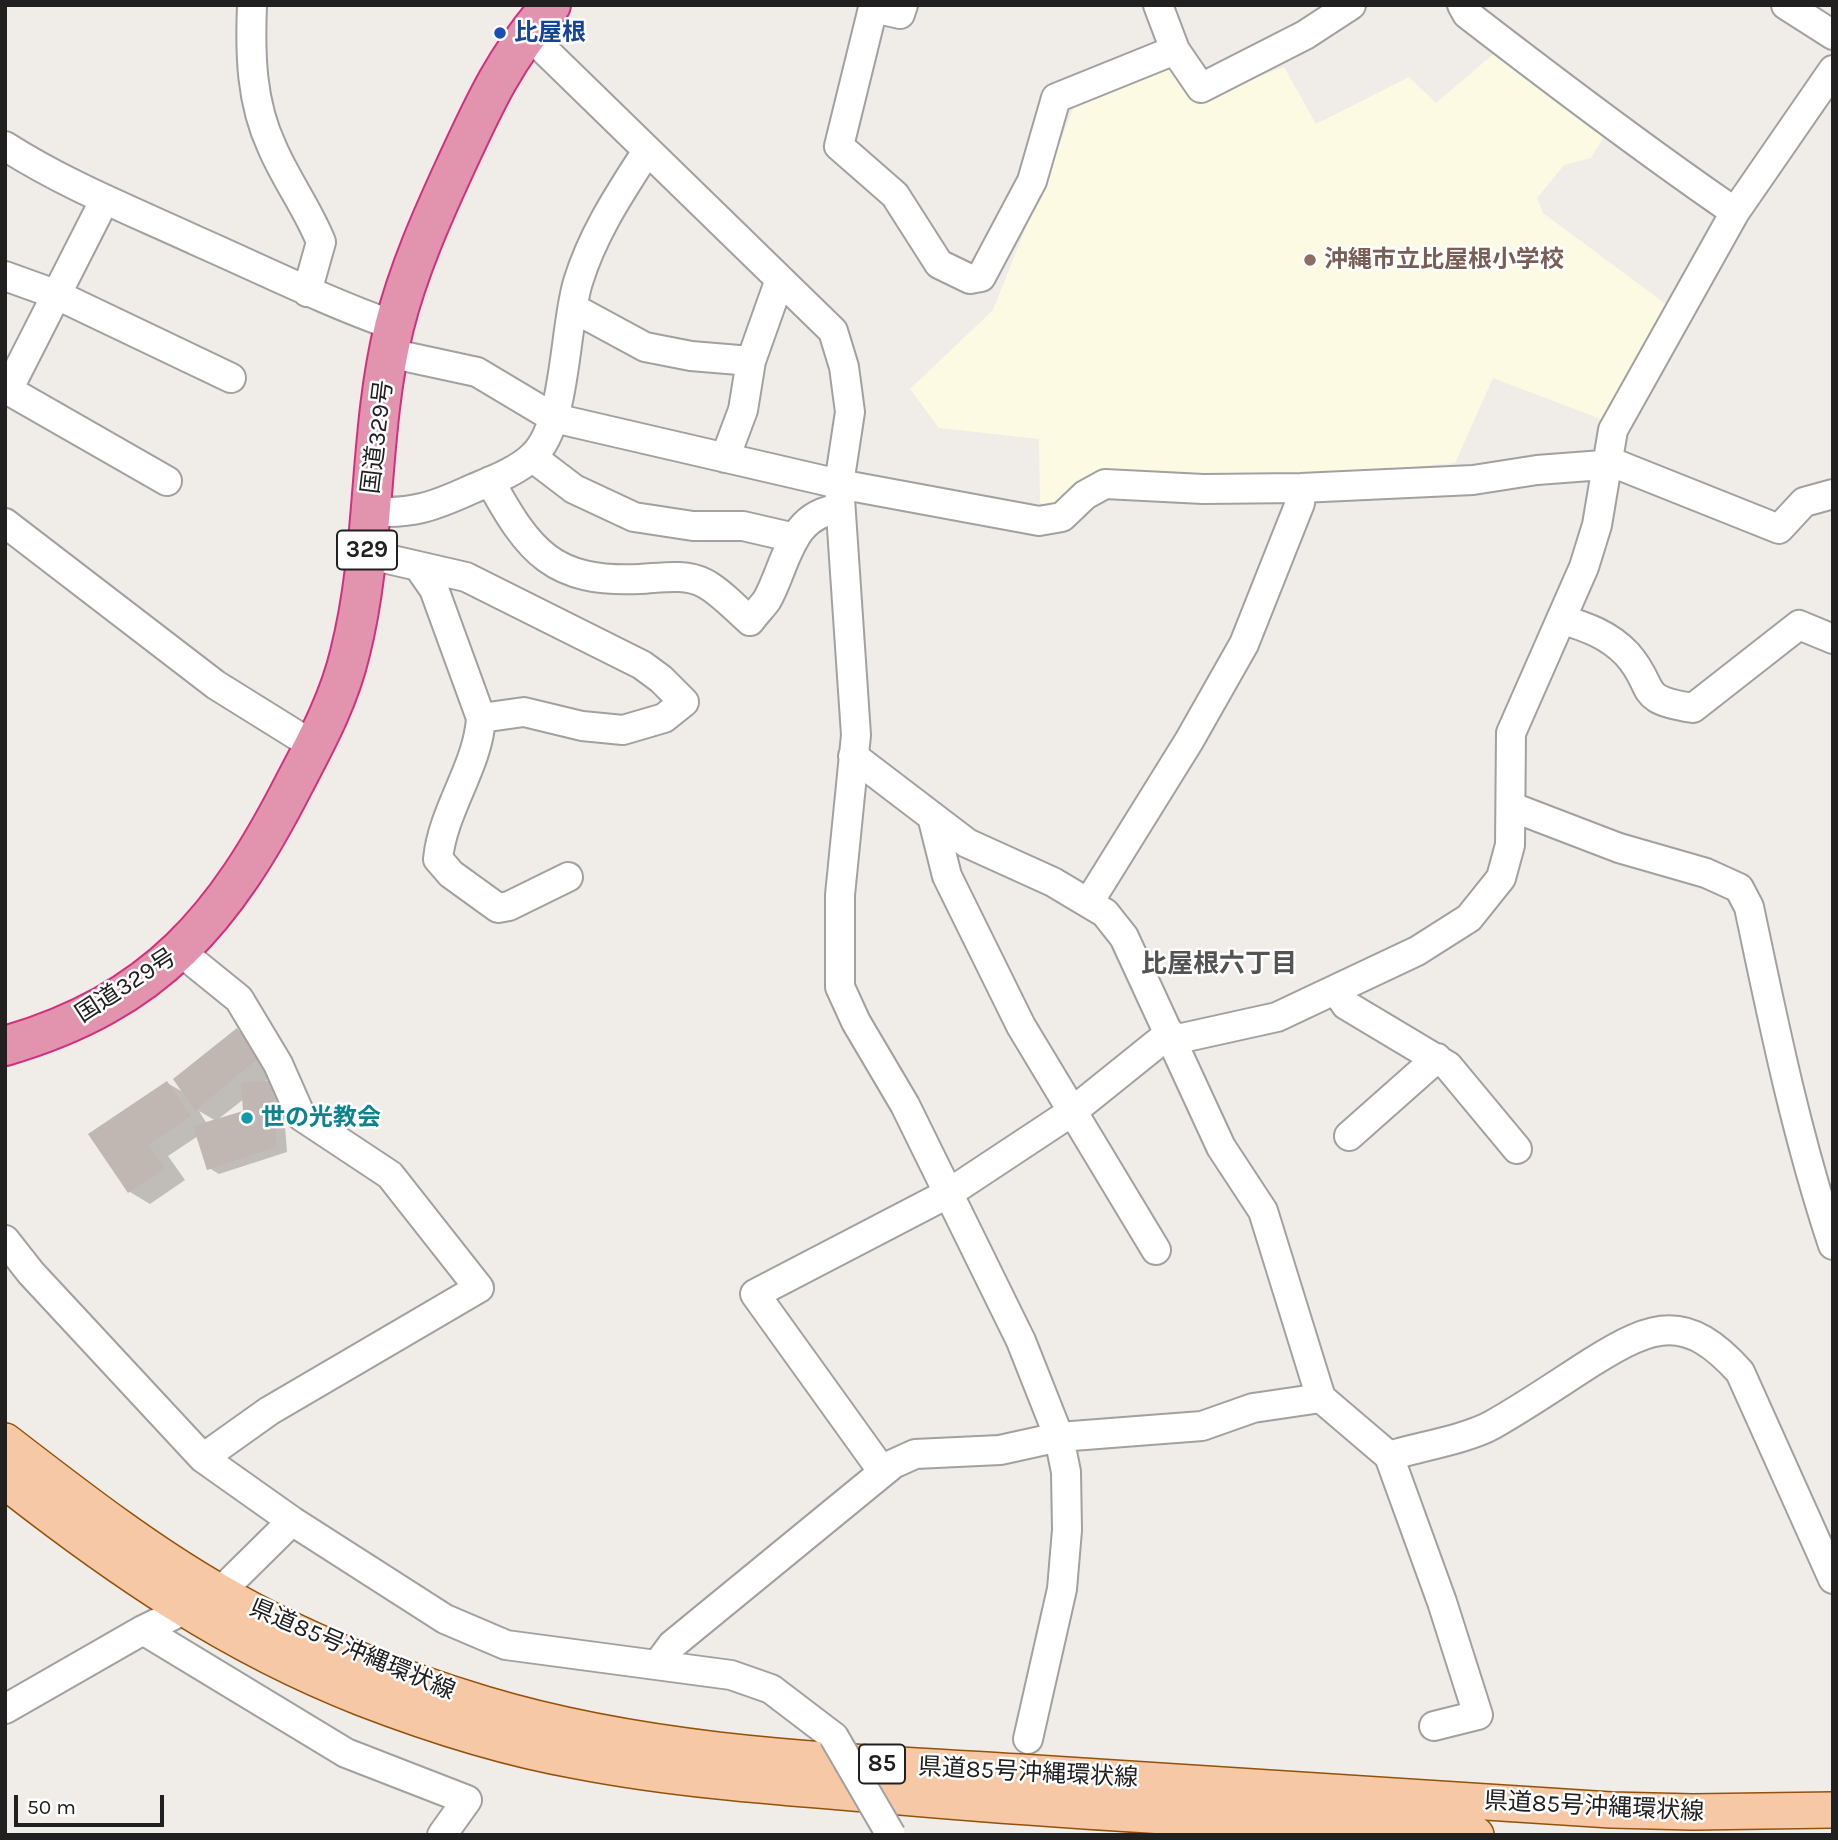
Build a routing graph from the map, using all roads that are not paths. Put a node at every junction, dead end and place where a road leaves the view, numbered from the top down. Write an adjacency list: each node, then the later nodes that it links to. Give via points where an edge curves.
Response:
1 (253, 5): 17 (street, via 250,55 259,112 272,148 321,242)
2 (903, 5): 9 (street, via 901,14 873,8 839,146 895,195 939,264 970,279 981,277 1032,181 1056,98)
3 (1158, 5): 9 (street)
4 (1351, 5): 9 (street, via 1305,35 1201,88)
5 (1462, 5): 14 (street, via 1467,14 1590,108)
6 (1786, 5): 8 (street)
7 (539, 19): 12 (street); 20 (highway, 国道329号 / 329, via 502,68 435,211)
8 (1833, 35)
9 (1175, 50)
10 (1833, 70): 14 (street)
11 (5, 146): 13 (street)
12 (647, 150): 16 (street); 19 (street, via 592,242)
13 (104, 201): 17 (street); 18 (street)
14 (1735, 212): 26 (street, via 1612,430)
15 (5, 276): 18 (street)
16 (779, 282): 21 (street); 31 (street, via 833,331 844,367 850,412)
17 (307, 292): 20 (street)
18 (55, 294): 22 (street); 27 (street, via 8,390)
19 (573, 308): 21 (street, via 645,347); 23 (street)
20 (392, 340): 23 (street, via 477,372); 32 (highway, 国道329号 / 329)
21 (751, 361): 25 (street, via 743,410)
22 (231, 378)
23 (554, 418): 24 (street); 25 (street)
24 (532, 457): 28 (street); 34 (street, via 574,489 634,517 693,526 743,526)
25 (725, 458): 31 (street)
26 (1606, 466): 29 (street, via 1473,480); 30 (street, via 1616,464 1779,529 1804,502); 37 (street, via 1597,525)
27 (167, 481)
28 (490, 481): 32 (street, via 430,509); 34 (street, via 517,530 536,551 573,573 602,580 679,576 704,583 750,621 767,600)
29 (1301, 488): 31 (street, via 1105,484 1062,517 1039,521); 45 (street, via 1300,503 1244,644)
30 (1833, 494)
31 (839, 497): 34 (street); 41 (street, via 856,735)
32 (370, 511): 35 (highway, 国道329号 / 329)
33 (5, 523): 40 (street, via 216,685)
34 (795, 538)
35 (366, 554): 36 (street); 40 (highway, 国道329号 / 329, via 351,653)
36 (418, 566): 39 (street, via 435,589); 39 (street, via 466,577 630,659 661,679 684,702 664,718 623,730 523,712)
37 (1561, 620): 38 (street, via 1599,631 1628,655 1651,696 1693,708 1799,625); 42 (street, via 1511,733)
38 (1833, 639)
39 (481, 718): 44 (street, via 480,736 438,859 498,908)
40 (314, 746): 46 (highway, 国道329号 / 329, via 249,866)
41 (853, 756): 43 (street); 54 (street, via 840,895 839,987)
42 (1512, 807): 47 (street, via 1510,845 1501,878 1469,918 1417,951); 56 (street, via 1739,888 1749,907 1781,1060)
43 (932, 816): 45 (street, via 967,843); 51 (street, via 947,877 1021,1026)
44 (568, 877)
45 (1089, 902): 48 (street, via 1105,913 1124,937)
46 (181, 953): 49 (highway, 国道329号 / 329, via 94,1010); 62 (street, via 239,999 278,1064 301,1116 390,1175 479,1288 268,1411)
47 (1336, 990): 48 (street, via 1278,1017); 50 (street, via 1346,1004)
48 (1172, 1036): 51 (street); 58 (street, via 1222,1147 1263,1211)
49 (5, 1046)
50 (1437, 1058): 52 (street); 53 (street)
51 (1073, 1111): 54 (street); 57 (street)
52 (1349, 1136)
53 (1517, 1149)
54 (949, 1193): 59 (street, via 1021,1341); 63 (street, via 755,1294)
55 (5, 1240): 62 (street)
56 (1833, 1245)
57 (1156, 1250)
58 (1321, 1398): 59 (street, via 1253,1408 1202,1426); 61 (street)
59 (1059, 1437): 63 (street, via 1000,1450 915,1454); 73 (street, via 1066,1472 1063,1577)
60 (5, 1441): 67 (main road, 県道85号沖縄環状線 / 85)
61 (1389, 1455): 66 (street, via 1489,1427 1631,1337 1662,1329 1692,1334 1718,1348 1740,1372); 72 (street, via 1478,1715)
62 (203, 1458): 65 (street)
63 (883, 1472): 70 (street, via 672,1645)
64 (5, 1481): 68 (main road, 県道85号沖縄環状線 / 85, via 153,1592)
65 (292, 1521): 67 (street); 70 (street, via 474,1633 537,1651)
66 (1833, 1579)
67 (219, 1592): 68 (street); 74 (main road, 県道85号沖縄環状線 / 85, via 375,1666 486,1705 593,1731 711,1749 836,1761 1611,1810)
68 (184, 1610): 69 (street); 77 (main road, 県道85号沖縄環状線 / 85, via 231,1638 359,1697 477,1737 579,1762 679,1777 945,1801)
69 (143, 1630): 71 (street); 75 (street, via 346,1753 467,1800)
70 (658, 1664): 76 (street, bridge, via 731,1675 771,1689 834,1737)
71 (5, 1709)
72 (1434, 1726)
73 (1028, 1739)
74 (1833, 1810)
75 (442, 1835)
76 (891, 1835)
77 (1476, 1835)

